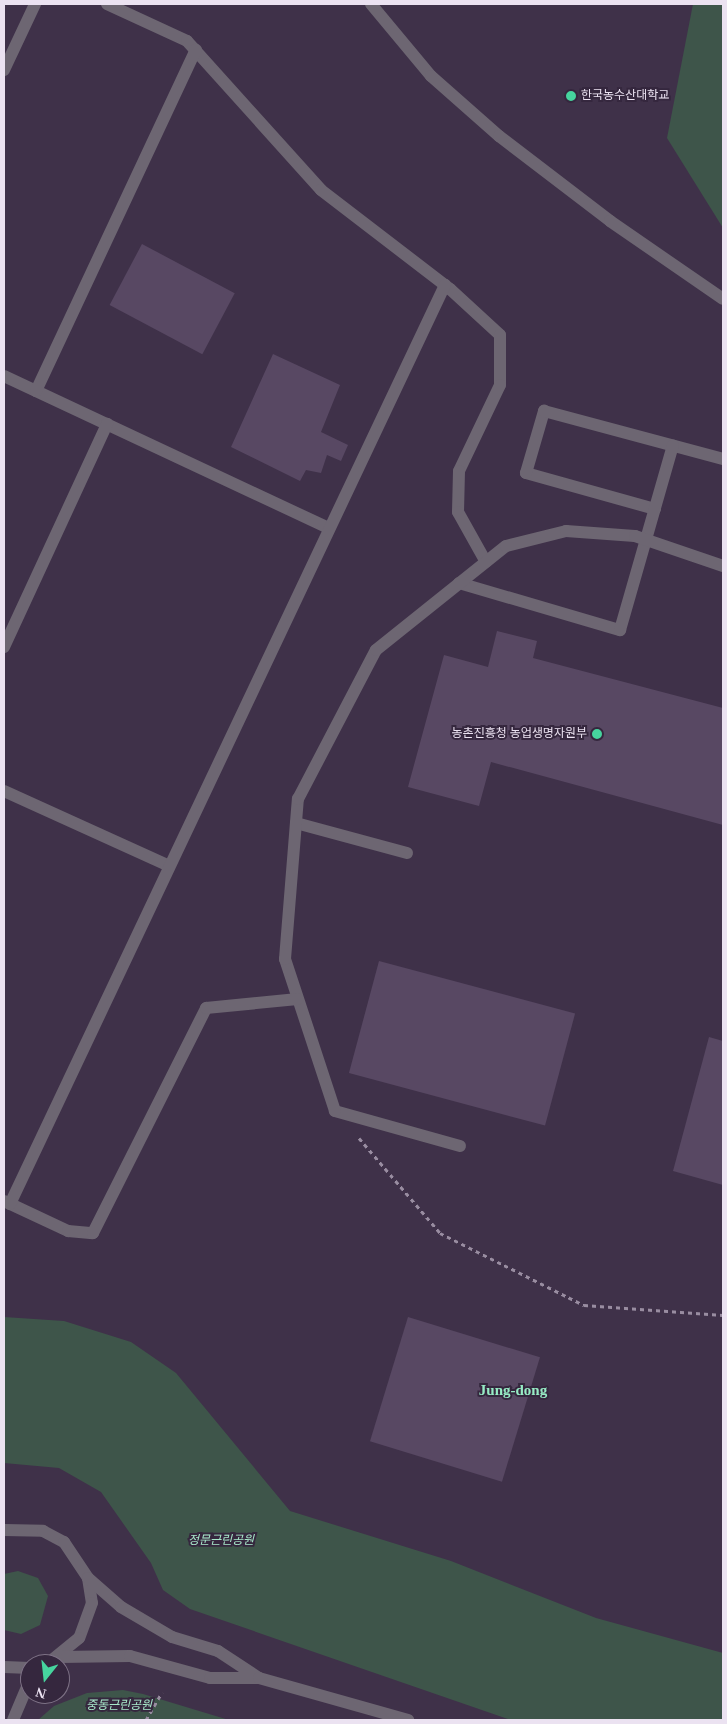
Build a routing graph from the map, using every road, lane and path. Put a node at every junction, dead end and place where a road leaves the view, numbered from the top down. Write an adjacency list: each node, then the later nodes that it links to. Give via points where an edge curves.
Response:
1 (35, 4): 5 (street)
2 (107, 4): 4 (street, via 187,41)
3 (371, 4): 7 (street, via 432,76 499,136 610,221)
4 (196, 50): 6 (street, via 321,190); 9 (street)
5 (4, 70)
6 (445, 285): 14 (street); 16 (street, via 500,335 500,385 459,471 458,512)
7 (723, 299)
8 (4, 376): 9 (street)
9 (36, 391): 10 (street)
10 (107, 424): 14 (street); 19 (street)
11 (673, 445): 12 (street); 13 (street); 13 (street, via 544,411 526,473)
12 (723, 458)
13 (655, 509): 15 (street)
14 (330, 528): 23 (street)
15 (646, 539): 16 (street, via 566,531 506,546); 17 (street); 18 (street, via 620,630)
16 (486, 562): 18 (street)
17 (723, 566)
18 (459, 583): 21 (street, via 376,650 298,799)
19 (4, 647)
20 (4, 791): 23 (street)
21 (296, 823): 22 (street); 24 (street, via 285,958)
22 (407, 853)
23 (169, 866): 27 (street)
24 (298, 999): 25 (street); 27 (street, via 206,1008 93,1233 68,1231)
25 (335, 1111): 26 (street); 28 (path, via 440,1233 584,1305)
26 (460, 1146)
27 (7, 1203)
28 (723, 1315)
29 (4, 1530): 30 (street, via 43,1531 64,1542)
30 (88, 1578): 31 (street, via 92,1603 79,1638); 35 (street, via 121,1607 172,1637 218,1652)
31 (63, 1654)
32 (70, 1657): 35 (street, via 130,1656 210,1678)
33 (4, 1667): 34 (street)
34 (20, 1668)
35 (259, 1678): 40 (street)
36 (162, 1692): 39 (path)
37 (20, 1704): 38 (street)
38 (13, 1720)
39 (146, 1720)
40 (408, 1720)

